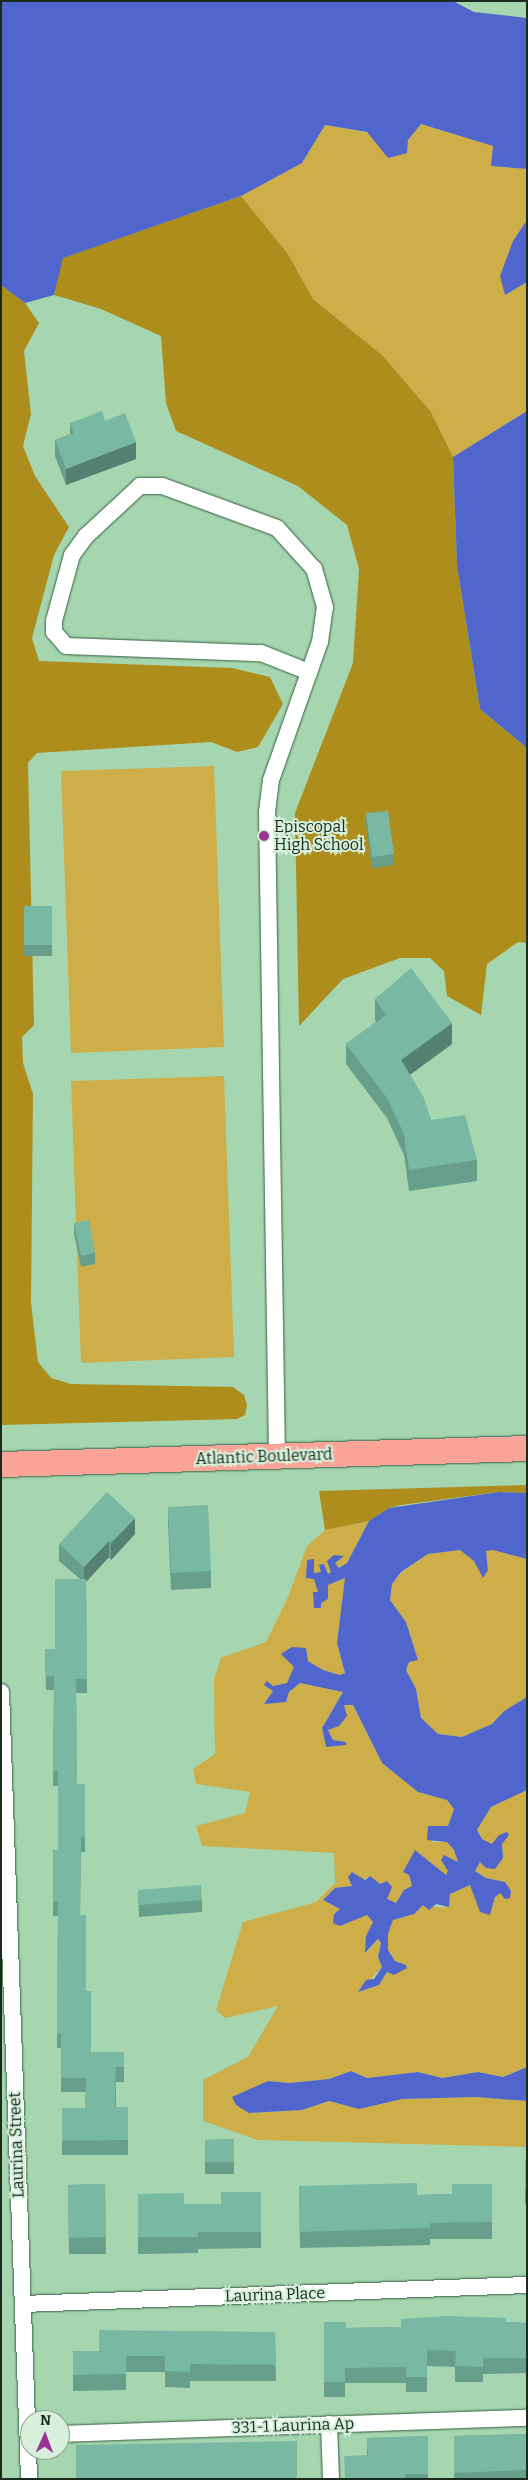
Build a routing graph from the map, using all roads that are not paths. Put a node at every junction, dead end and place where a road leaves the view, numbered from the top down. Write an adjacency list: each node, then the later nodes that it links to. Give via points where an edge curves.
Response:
1 (309, 672): 1 (street, via 320,642 325,607 314,569 277,528 162,486 140,486 86,536 72,555 54,621 54,632 66,646 261,654); 3 (street, via 271,780 267,812)
2 (527, 1448): 3 (main road, Atlantic Boulevard)
3 (277, 1456): 4 (main road, Atlantic Boulevard)
4 (1, 1464)
5 (1, 1692): 6 (street, Laurina Street)
6 (3, 1790): 8 (street, Laurina Street)
7 (527, 2285): 8 (street, Laurina Place)
8 (23, 2304): 9 (street, Laurina Street)
9 (28, 2410)
10 (527, 2418): 11 (street, 331-1 Laurina Ap)
11 (329, 2424): 12 (street, 331-1 Laurina Ap); 15 (street)
12 (70, 2434)
13 (30, 2460): 14 (street, Laurina Street)
14 (30, 2479)
15 (331, 2479)

